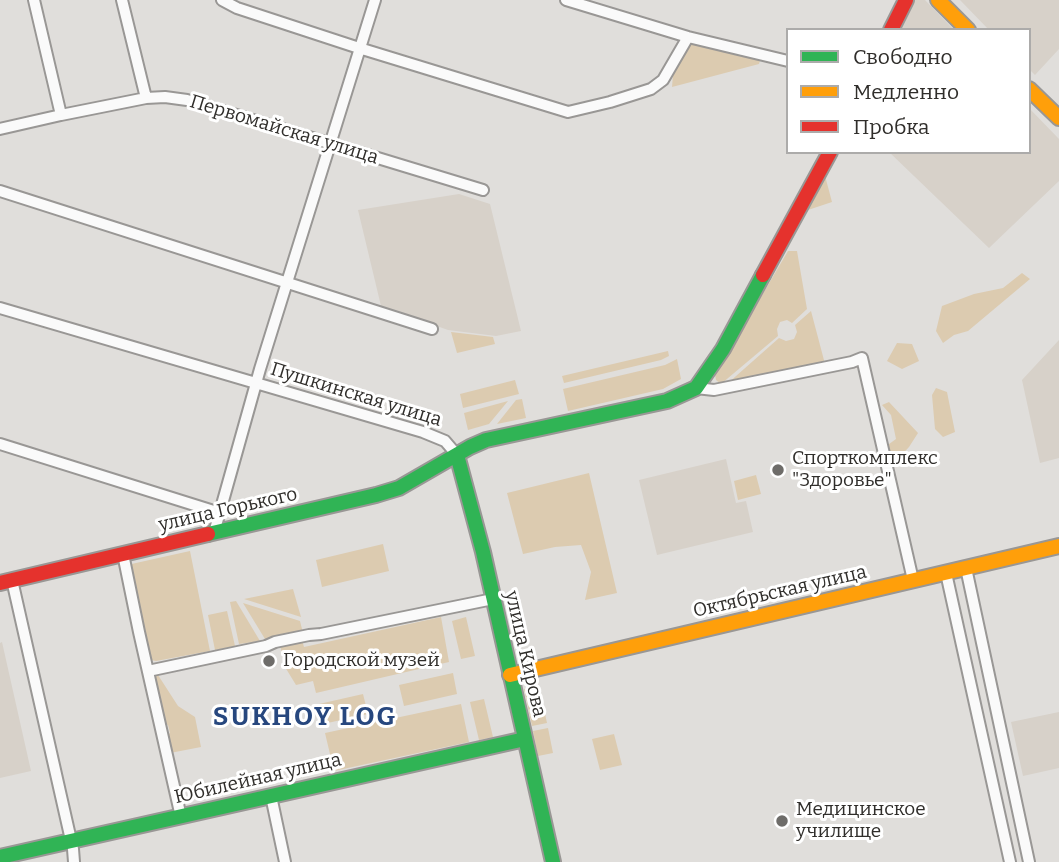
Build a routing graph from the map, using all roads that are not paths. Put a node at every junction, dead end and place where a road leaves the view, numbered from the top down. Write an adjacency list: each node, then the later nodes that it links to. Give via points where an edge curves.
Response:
1 (33, 0): 15 (street)
2 (122, 0): 14 (street)
3 (222, 0): 11 (street)
4 (375, 0): 11 (street)
5 (566, 0): 10 (street)
6 (906, 0): 8 (street)
7 (938, 0): 9 (street)
8 (892, 28)
9 (966, 28)
10 (688, 37): 11 (street, via 663,80 651,89 568,112); 12 (street)
11 (359, 48): 18 (street)
12 (786, 61)
13 (1031, 91): 16 (street)
14 (146, 98): 15 (street, Первомайская улица); 18 (street, Первомайская улица, via 187,100)
15 (61, 115): 17 (street, Первомайская улица)
16 (1059, 118)
17 (0, 129)
18 (330, 144): 20 (street, Первомайская улица); 22 (street)
19 (829, 154): 26 (street, via 723,349)
20 (483, 190)
21 (0, 191): 22 (street)
22 (288, 283): 24 (street); 25 (street)
23 (0, 308): 25 (street, Пушкинская улица)
24 (432, 329)
25 (256, 384): 28 (street, Пушкинская улица, via 423,432 444,441); 29 (street)
26 (696, 388): 28 (street, via 667,401 486,440); 35 (street, via 714,390 862,358)
27 (0, 444): 29 (street)
28 (457, 455): 30 (street, улица Горького, via 399,488); 37 (street, улица Кирова)
29 (220, 513): 30 (street)
30 (215, 533): 32 (street, улица Горького)
31 (1059, 546): 33 (street, Октябрьская улица)
32 (123, 554): 36 (street, улица Горького); 38 (street)
33 (966, 568): 34 (street, Октябрьская улица); 49 (street)
34 (946, 573): 35 (street, Октябрьская улица); 48 (street)
35 (913, 580): 39 (street, Октябрьская улица)
36 (6, 581): 43 (street)
37 (493, 599): 38 (street); 39 (street, улица Кирова)
38 (148, 671): 42 (street)
39 (510, 675): 40 (street, улица Кирова)
40 (525, 739): 41 (street, Юбилейная улица); 47 (street, улица Кирова)
41 (271, 796): 42 (street, Юбилейная улица); 46 (street)
42 (181, 817): 43 (street, Юбилейная улица)
43 (71, 841): 44 (street, Юбилейная улица); 45 (street)
44 (0, 857)
45 (74, 862)
46 (285, 862)
47 (553, 862)
48 (1010, 862)
49 (1029, 862)

